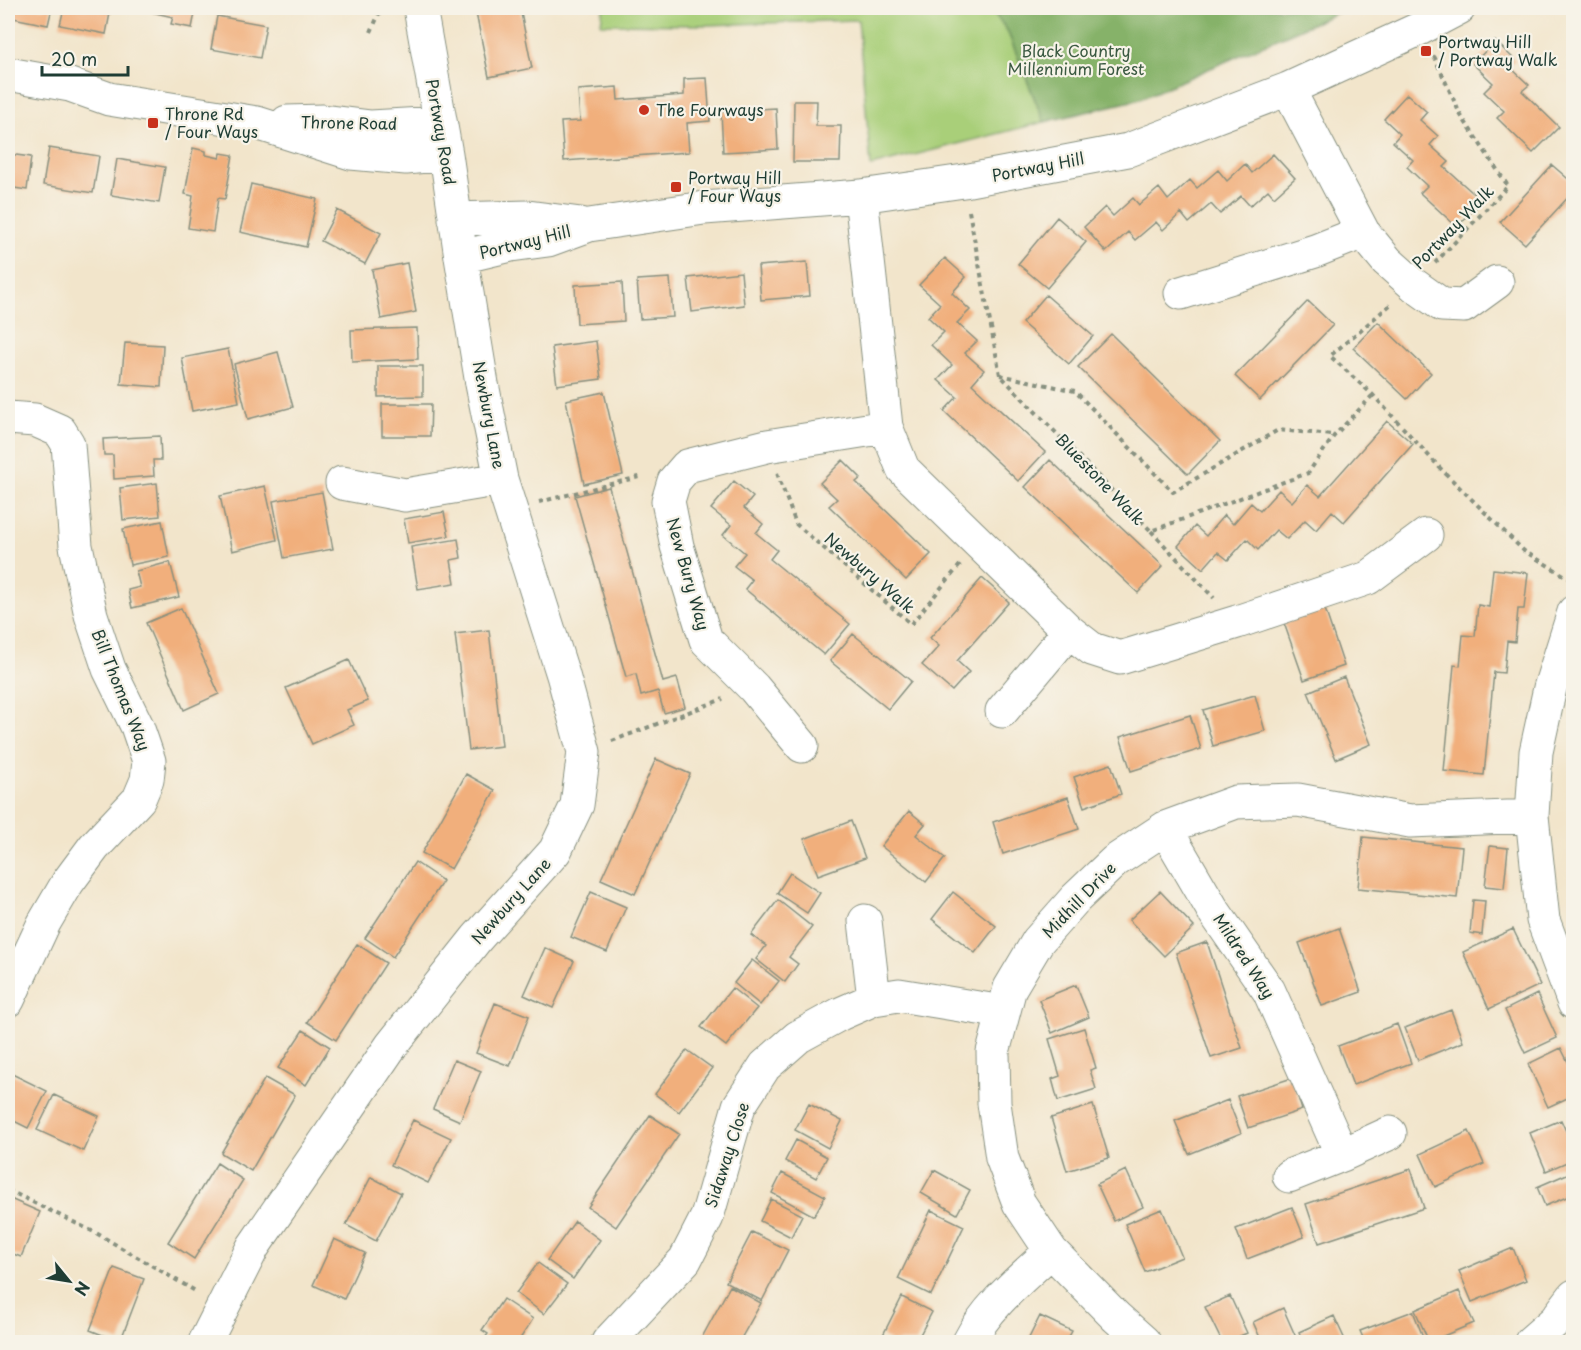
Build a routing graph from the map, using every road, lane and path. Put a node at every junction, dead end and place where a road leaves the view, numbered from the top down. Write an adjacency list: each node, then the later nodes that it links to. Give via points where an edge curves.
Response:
1 (420, 8): 10 (street, Portway Road)
2 (1459, 8): 4 (street, Portway Hill)
3 (381, 9): 5 (path)
4 (1421, 28): 7 (street, Portway Hill); 18 (path, Portway Walk, via 1460,114 1508,186)
5 (371, 32)
6 (8, 74): 9 (street, Throne Road, via 70,85)
7 (1288, 89): 11 (street, Portway Hill, via 1128,150); 15 (street)
8 (8, 93): 9 (street, Throne Road, via 68,103)
9 (109, 99): 10 (street, Throne Road, via 257,123 323,121)
10 (443, 138): 13 (street, Portway Road)
11 (964, 181): 12 (street, Portway Hill); 20 (path)
12 (861, 196): 14 (street, Portway Hill, via 704,208); 23 (street)
13 (455, 219): 14 (street, Portway Hill, via 528,217); 16 (street, Portway Road)
14 (589, 225): 16 (street, Portway Hill, via 548,240)
15 (1363, 232): 18 (street); 19 (street)
16 (461, 257): 28 (street, Newbury Lane, via 482,384)
17 (1497, 282): 18 (street, via 1464,306 1442,305)
18 (1414, 285): 21 (path, via 1330,356)
19 (1181, 293)
20 (1000, 375): 24 (path, via 1075,391 1173,492 1278,430); 29 (path, Bluestone Walk)
21 (1373, 395): 24 (path, Bluestone Walk); 32 (path, via 1440,469 1524,551)
22 (8, 418): 44 (street, Bill Thomas Way, via 34,420 60,431 68,444 76,546 91,615 109,669 149,761 139,799 68,882)
23 (886, 426): 25 (street); 31 (street, via 903,469)
24 (1334, 435): 29 (path, Bluestone Walk, via 1308,473)
25 (767, 446): 26 (street); 31 (path, Newbury Walk, via 796,524 911,624)
26 (687, 466): 28 (path); 36 (street, New Bury Way, via 674,481 668,501 677,546 706,640)
27 (342, 483): 28 (street, via 405,495)
28 (506, 494): 39 (street, Newbury Lane)
29 (1151, 531): 34 (path)
30 (1426, 535): 34 (street, via 1368,578)
31 (979, 542): 35 (street)
32 (1574, 581)
33 (1574, 612): 40 (street, via 1550,688 1536,752)
34 (1237, 622): 35 (street, via 1120,658 1092,649)
35 (1069, 631): 37 (street)
36 (754, 688): 38 (street, New Bury Way); 39 (path)
37 (1002, 711)
38 (802, 746)
39 (584, 752): 54 (street, Newbury Lane, via 577,805 555,851 477,938 392,1046 253,1248)
40 (1532, 816): 41 (street, Midhill Drive, via 1410,821 1298,800 1236,802); 45 (street, via 1543,920)
41 (1165, 828): 46 (street, Midhill Drive, via 1115,861 1038,941 1010,988); 48 (street, Mildred Way, via 1213,910 1269,991)
42 (865, 921): 43 (street)
43 (874, 999): 46 (street, Sidaway Close, via 899,995); 55 (street, Sidaway Close, via 798,1037 765,1066 739,1106 706,1217 685,1260)
44 (8, 1000)
45 (1574, 1003)
46 (1004, 1012): 51 (street, Midhill Drive, via 993,1052 994,1103 1002,1158 1019,1203)
47 (1390, 1133): 48 (street)
48 (1342, 1155): 49 (street)
49 (1289, 1176)
50 (8, 1190): 52 (path, via 96,1233)
51 (1051, 1251): 56 (street, via 1009,1290); 57 (street, Midhill Drive)
52 (194, 1291)
53 (1574, 1296): 58 (street, via 1555,1321)
54 (205, 1342)
55 (608, 1342)
56 (969, 1342)
57 (1144, 1342)
58 (1531, 1342)

